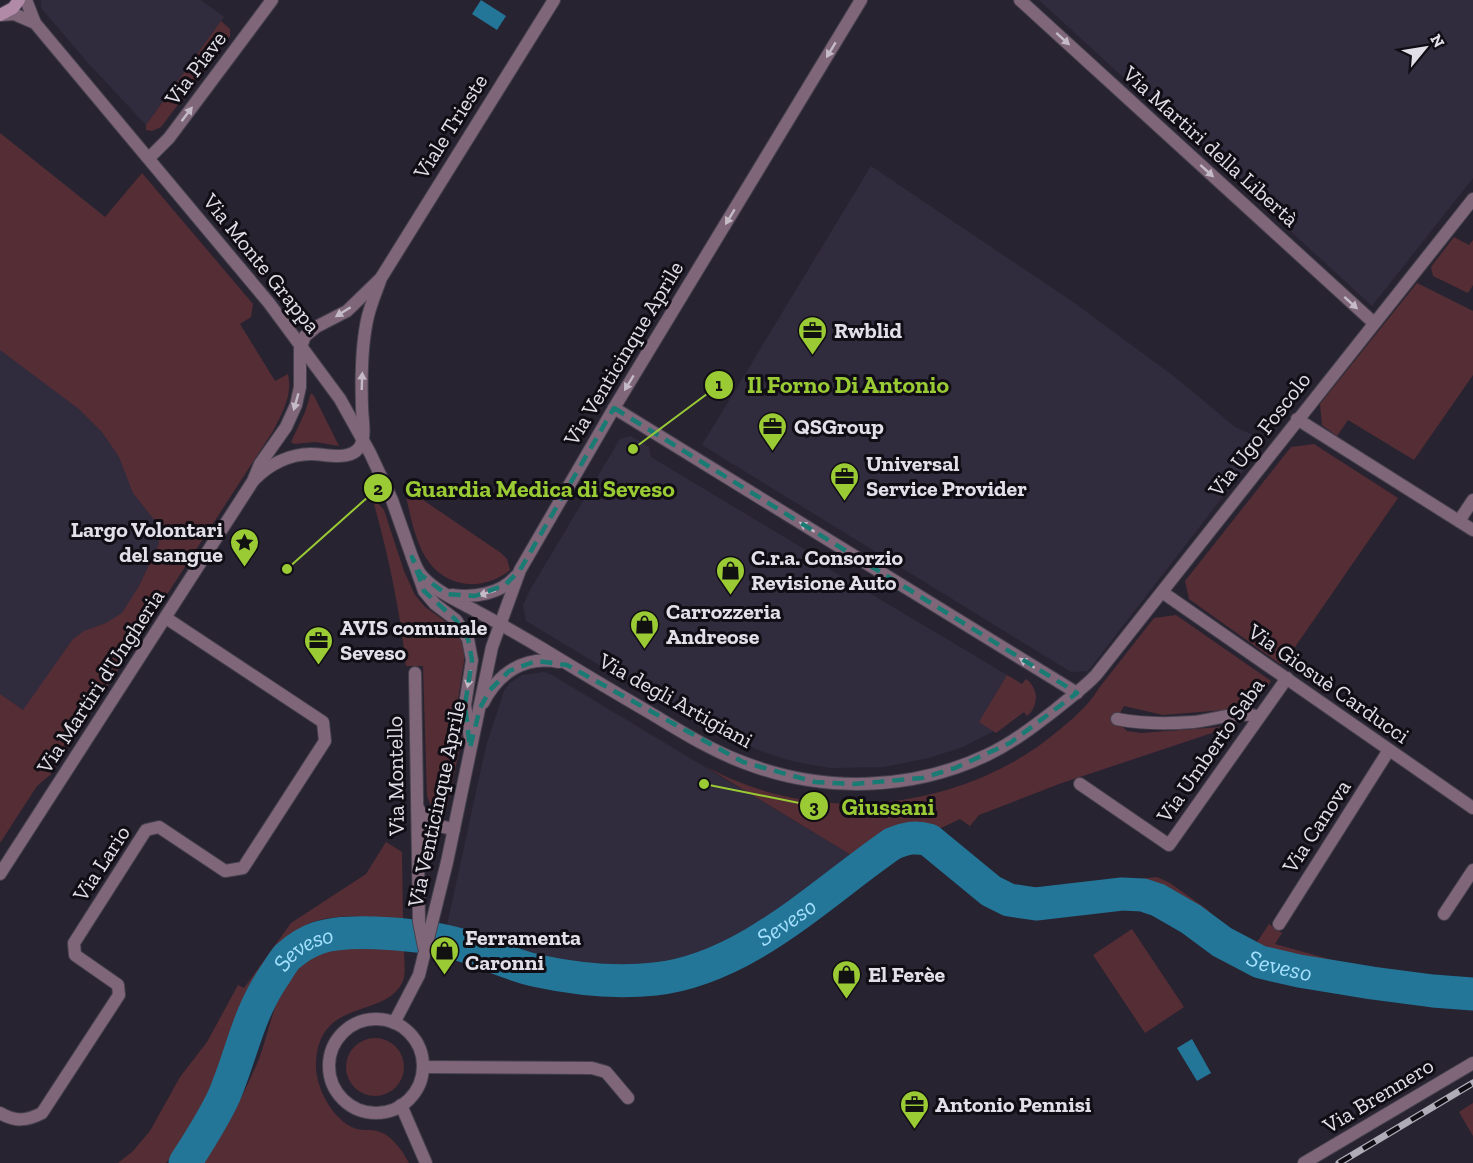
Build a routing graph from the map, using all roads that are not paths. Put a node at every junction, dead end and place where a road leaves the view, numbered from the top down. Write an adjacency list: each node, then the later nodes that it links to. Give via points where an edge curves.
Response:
1 (19, 0): 7 (main road)
2 (26, 0): 8 (street, Via Monte Grappa)
3 (272, 0): 9 (street, Via Piave, one-way to 3, via 169,138)
4 (554, 0): 11 (street, Viale Trieste)
5 (861, 0): 16 (street, Via Venticinque Aprile, one-way to 16)
6 (1020, 0): 12 (street, Via Martiri della Libertà, one-way to 12)
7 (0, 15): 8 (street, via 14,14)
8 (35, 23): 9 (street, Via Monte Grappa)
9 (149, 158): 13 (street, Via Monte Grappa)
10 (1473, 199): 12 (street, Via Ugo Foscolo)
11 (382, 275): 14 (street, Viale Trieste, one-way to 14, via 354,306); 18 (street, Viale Trieste, one-way to 11, via 365,332)
12 (1374, 323): 17 (street, Via Ugo Foscolo)
13 (287, 325): 14 (street, Viale Trieste, via 299,332); 15 (street, Via Monte Grappa)
14 (316, 327): 15 (street, Viale Trieste)
15 (301, 344): 18 (street, Via Monte Grappa); 21 (street, Via Martiri d'Ungheria, one-way to 21, via 296,405)
16 (614, 408): 26 (street, Via Venticinque Aprile); 34 (street, one-way to 16)
17 (1297, 419): 23 (street); 27 (street, Via Ugo Foscolo)
18 (363, 439): 19 (street, via 359,449); 20 (street, Via Monte Grappa)
19 (350, 454): 20 (street, Via Martiri d'Ungheria, via 365,455); 21 (street, Via Martiri d'Ungheria, via 291,456)
20 (376, 466): 25 (street, Via Monte Grappa)
21 (253, 481): 29 (street, Via Martiri d'Ungheria)
22 (1473, 500): 23 (street)
23 (1459, 521): 24 (street)
24 (1473, 530)
25 (412, 557): 28 (street, Via degli Artigiani, via 421,575); 38 (street, Via Monte Grappa, one-way to 38, via 423,591 456,620 468,639 472,660 465,705)
26 (520, 570): 28 (street, one-way to 28, via 496,590 475,596); 30 (street, Via Venticinque Aprile)
27 (1162, 592): 33 (street, Via Giosuè Carducci); 34 (street, Via Ugo Foscolo)
28 (446, 594): 30 (street, Via degli Artigiani)
29 (166, 618): 45 (street, Via Martiri d'Ungheria); 54 (street, Via Lario, via 323,722 326,741 243,868 225,871 159,827 146,830 74,943 75,955 118,985 119,995 42,1113 21,1120)
30 (499, 623): 31 (street, Via degli Artigiani); 36 (street, Via Venticinque Aprile)
31 (573, 668): 34 (street, Via degli Artigiani, via 743,762 815,782 854,784 922,778 988,755 1035,726); 36 (street, via 545,660 518,665 490,690)
32 (415, 673): 41 (street, Via Montello)
33 (1287, 678): 35 (street, Via Umberto Saba); 39 (street, Via Giosuè Carducci)
34 (1077, 693)
35 (1259, 717): 37 (street, via 1246,714 1165,724); 40 (street, Via Umberto Saba, via 1168,845)
36 (477, 718): 38 (street, Via Venticinque Aprile)
37 (1117, 719)
38 (470, 748): 43 (street, Via Venticinque Aprile)
39 (1389, 750): 42 (street, Via Giosuè Carducci); 48 (street, Via Canova)
40 (1080, 784)
41 (417, 807): 43 (street, via 431,824); 47 (street, Via Montello)
42 (1473, 808)
43 (454, 829): 47 (street, Via Venticinque Aprile)
44 (1473, 870): 46 (street)
45 (0, 874)
46 (1444, 914)
47 (425, 923): 49 (street, Via Montello, via 419,975)
48 (1278, 924)
49 (394, 1023): 51 (street, via 404,1028 418,1046); 53 (street, via 372,1019 350,1027 331,1053 330,1076 340,1096 358,1109 380,1113)
50 (1473, 1062): 56 (street, Via Brennero)
51 (423, 1067): 52 (street, via 592,1068 606,1072); 53 (street, via 417,1089)
52 (628, 1098)
53 (401, 1105): 55 (street)
54 (0, 1113)
55 (426, 1163)
56 (1304, 1163)

